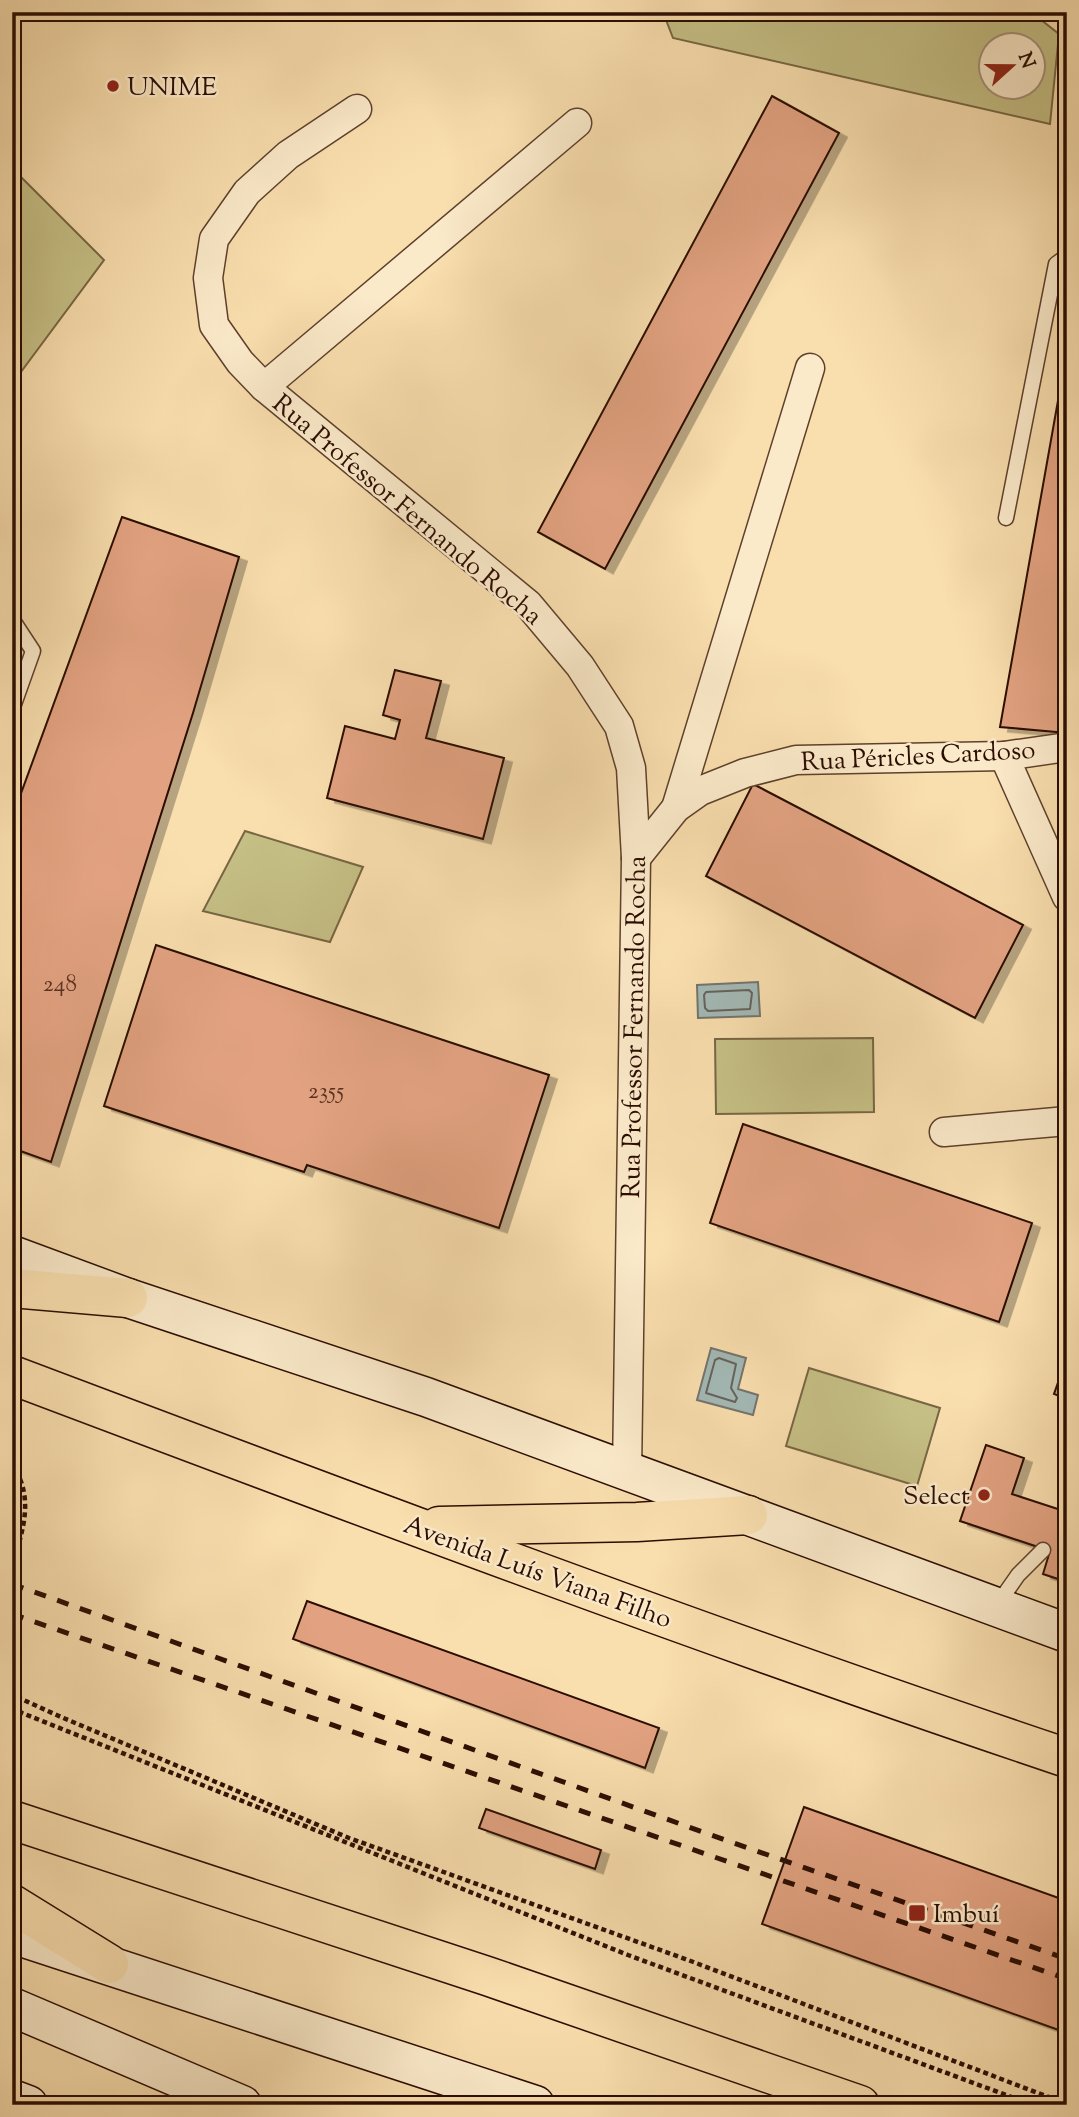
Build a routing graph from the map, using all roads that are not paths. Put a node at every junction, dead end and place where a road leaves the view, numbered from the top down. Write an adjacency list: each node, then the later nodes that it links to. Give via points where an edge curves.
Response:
1 (357, 109): 5 (street, Rua Professor Fernando Rocha, via 288,155 247,192 214,239 208,278 214,325)
2 (577, 123): 5 (street)
3 (1067, 256): 6 (lane, via 1056,264)
4 (810, 368): 11 (street)
5 (264, 387): 12 (street, Rua Professor Fernando Rocha, via 528,604 580,666 620,726 631,768)
6 (1006, 518)
7 (12, 619): 8 (lane, via 33,651)
8 (12, 710)
9 (1067, 747): 10 (street, Rua Péricles Cardoso)
10 (1004, 756): 11 (street, Rua Péricles Cardoso, via 796,760 699,791); 13 (street)
11 (676, 808): 12 (street, Rua Péricles Cardoso)
12 (636, 858): 20 (street, Rua Professor Fernando Rocha)
13 (1067, 897)
14 (1067, 1121): 15 (street)
15 (944, 1132)
16 (12, 1255): 18 (main road)
17 (12, 1288): 18 (highway)
18 (128, 1297): 20 (main road, via 426,1397)
19 (12, 1375): 22 (highway, Avenida Luís Viana Filho)
20 (627, 1473): 21 (main road)
21 (748, 1515): 22 (highway); 24 (main road)
22 (414, 1526): 26 (highway, Avenida Luís Viana Filho)
23 (1043, 1550): 24 (lane)
24 (996, 1606): 25 (main road)
25 (1067, 1633)
26 (1067, 1758)
27 (12, 1820): 36 (highway)
28 (12, 1904): 30 (highway)
29 (12, 1934): 30 (main road)
30 (109, 1964): 35 (main road)
31 (12, 2007): 34 (main road)
32 (12, 2099): 33 (main road)
33 (28, 2105)
34 (242, 2105)
35 (535, 2105)
36 (860, 2105)

